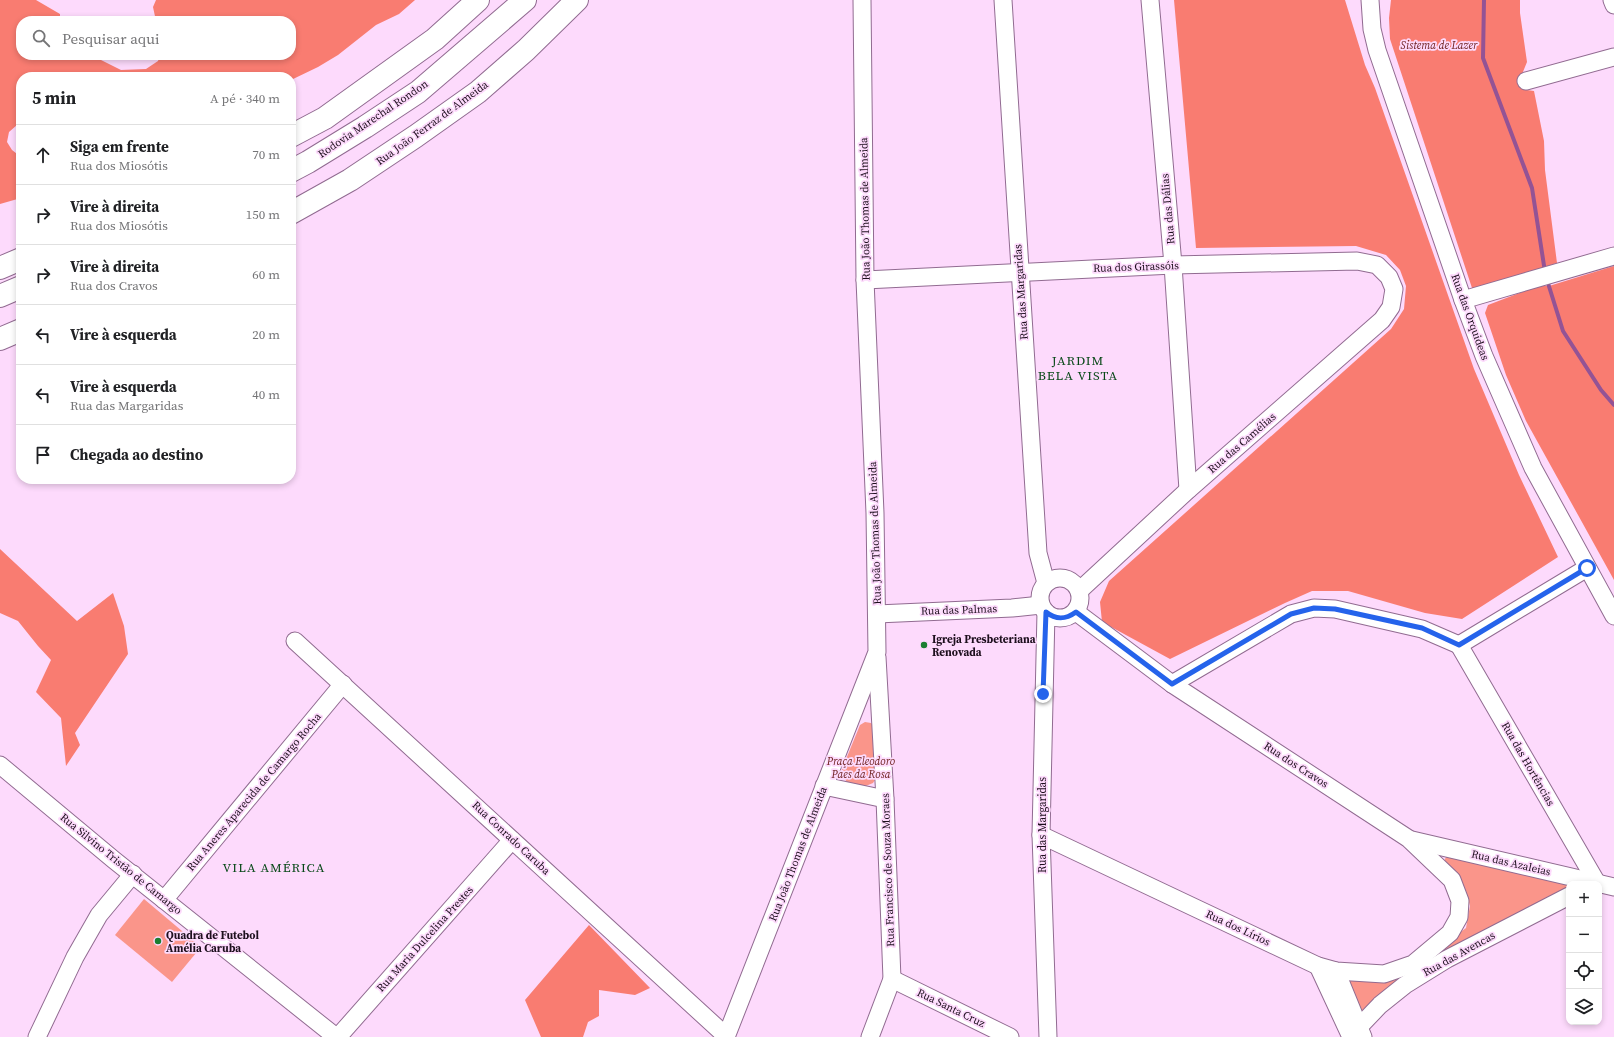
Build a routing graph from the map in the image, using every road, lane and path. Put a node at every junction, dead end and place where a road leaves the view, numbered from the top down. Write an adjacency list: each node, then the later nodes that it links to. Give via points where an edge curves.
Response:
1 (478, 0): 12 (main road, via 435,39 326,118)
2 (525, 0): 13 (main road, Rodovia Marechal Rondon, via 418,92 366,127)
3 (577, 0): 14 (main road, Rua João Ferraz de Almeida, via 478,92 350,180)
4 (862, 0): 20 (street, Rua João Thomas de Almeida)
5 (1003, 0): 19 (street, Rua das Margaridas)
6 (1150, 0): 17 (street, Rua das Dálias)
7 (1370, 0): 24 (street, Rua das Orquideas, via 1372,29 1377,50)
8 (1612, 0): 9 (street)
9 (1614, 5)
10 (1614, 58): 11 (street)
11 (1526, 80)
12 (296, 133)
13 (296, 168)
14 (296, 210)
15 (1614, 256): 24 (street)
16 (16, 261): 18 (main road)
17 (1173, 265): 19 (street, Rua dos Girassóis); 22 (street, Rua dos Girassóis, via 1357,261 1377,265 1389,277); 27 (street, Rua das Dálias)
18 (0, 268)
19 (1020, 272): 20 (street, Rua dos Girassóis); 29 (street, Rua das Margaridas, via 1038,553)
20 (865, 280): 33 (street, Rua João Thomas de Almeida)
21 (16, 289): 23 (main road)
22 (1394, 289): 27 (street, Rua das Camélias, via 1390,307 1382,320)
23 (0, 296)
24 (1463, 300): 28 (street, Rua das Orquideas, via 1484,356 1533,468)
25 (16, 332): 26 (main road)
26 (0, 339)
27 (1188, 490): 30 (street, Rua das Camélias)
28 (1587, 568): 34 (street, Rua das Orquideas); 36 (street)
29 (1046, 583): 30 (street, via 1064,578 1076,585); 31 (street, via 1040,594)
30 (1079, 590): 32 (street, via 1081,601)
31 (1043, 609): 32 (street, via 1057,618 1070,616); 33 (street, Rua das Palmas); 43 (street, Rua das Margaridas)
32 (1076, 612): 39 (street, Rua dos Cravos)
33 (877, 614): 37 (street, Rua João Thomas de Almeida)
34 (1614, 616)
35 (295, 641): 38 (street, Rua Conrado Caruba)
36 (1459, 645): 39 (street, via 1422,628 1335,609 1314,608 1291,614); 48 (street, Rua das Hortências)
37 (877, 652): 41 (street, Rua João Thomas de Almeida); 42 (street, Rua Francisco de Souza Moraes)
38 (343, 684): 45 (street, Rua Conrado Caruba); 52 (street, Rua Aneres Aparecida de Camargo Rocha)
39 (1172, 684): 44 (street, Rua dos Cravos)
40 (0, 765): 46 (street, Rua Silvino Tristão de Camargo)
41 (824, 786): 42 (street); 60 (street, Rua João Thomas de Almeida)
42 (885, 800): 56 (street, Rua Francisco de Souza Moraes)
43 (1041, 835): 54 (street, Rua dos Lírios); 63 (street, Rua das Margaridas)
44 (1409, 839): 47 (street, Rua das Azaleias); 53 (street, Rua dos Cravos, via 1452,880 1460,901 1459,917 1450,933)
45 (512, 840): 59 (street, Rua Maria Dulcelina Prestes); 60 (street, Rua Conrado Caruba)
46 (133, 874): 52 (street, Rua Silvino Tristão de Camargo); 58 (street, via 99,915 75,957)
47 (1584, 881)
48 (1594, 881)
49 (1602, 885): 50 (street, Rua das Azaleias)
50 (1614, 887)
51 (1566, 898): 57 (street, Rua das Avencas, via 1447,959 1405,985 1380,1005)
52 (164, 900): 59 (street, Rua Silvino Tristão de Camargo)
53 (1438, 944): 55 (street, Rua dos Lírios, via 1413,964 1384,974)
54 (1318, 966): 55 (street, Rua dos Lírios); 57 (street)
55 (1336, 971): 57 (street)
56 (892, 979): 61 (street, Rua Francisco de Souza Moraes); 62 (street, Rua Santa Cruz)
57 (1357, 1034)
58 (37, 1037)
59 (337, 1037)
60 (726, 1037)
61 (870, 1037)
62 (1010, 1037)
63 (1048, 1037)

